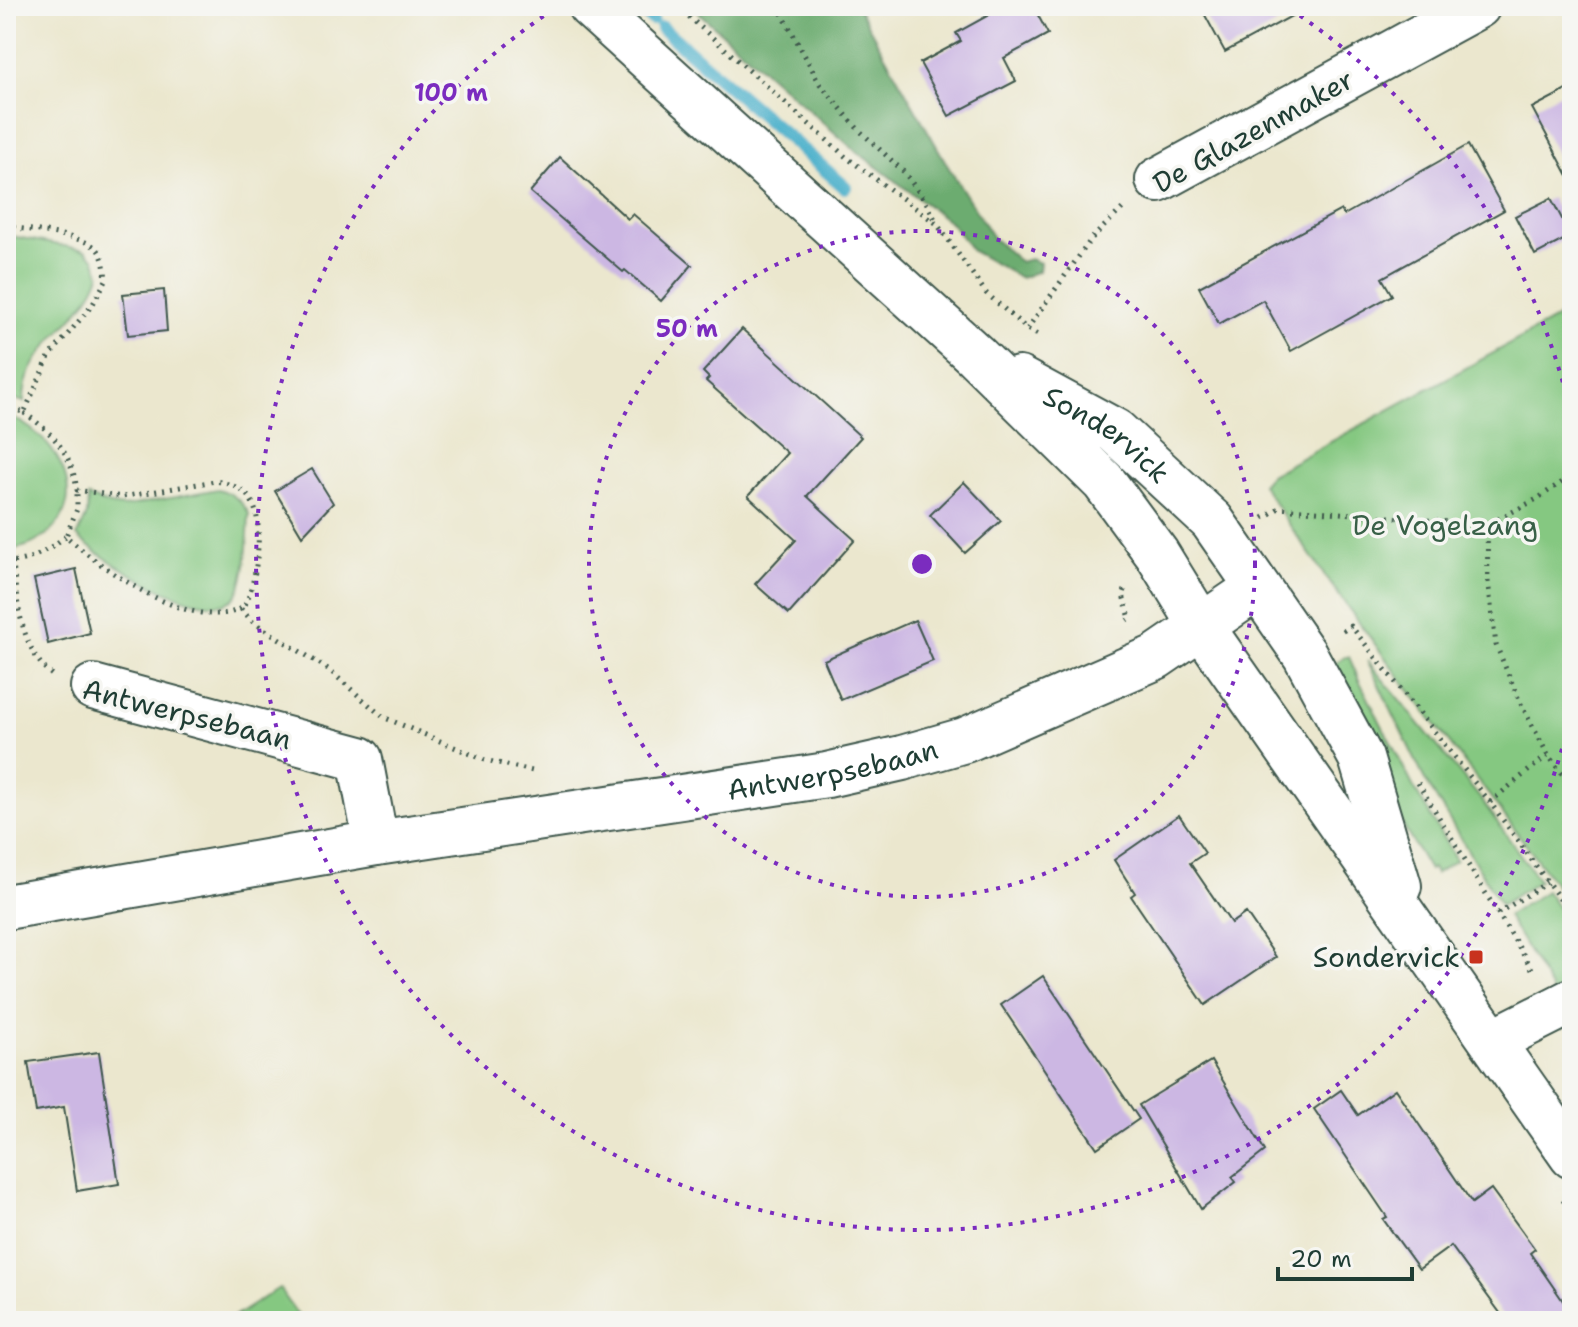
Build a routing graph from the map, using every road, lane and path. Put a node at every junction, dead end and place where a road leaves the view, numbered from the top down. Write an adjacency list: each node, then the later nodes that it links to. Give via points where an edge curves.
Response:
1 (590, 6): 8 (street, Sondervick)
2 (677, 6): 3 (path, via 846,157 937,224 904,172 820,84)
3 (778, 6)
4 (1478, 6): 5 (street, De Glazenmaker)
5 (1158, 180): 7 (path, De Glazenmaker, via 1092,238)
6 (6, 227): 10 (path, via 96,247 106,280 49,357)
7 (1027, 329)
8 (975, 355): 16 (street, Sondervick, via 1104,482); 18 (street, Sondervick, via 1115,431 1212,521)
9 (6, 405): 10 (path)
10 (24, 413): 12 (path, via 64,448)
11 (1572, 475): 14 (path)
12 (77, 490): 15 (path, via 77,509); 19 (path, via 122,497 215,481 243,492 257,516 257,534 252,592)
13 (1263, 518): 14 (path, via 1279,508)
14 (1487, 525): 24 (path, via 1496,645)
15 (66, 536): 17 (path, Antwerpsebaan, via 41,552); 19 (path, via 112,573 172,605 219,614)
16 (1157, 554): 20 (path, via 1133,575 1123,595 1130,618); 21 (street, Sondervick)
17 (9, 561): 23 (path, Antwerpsebaan, via 28,640 37,656 58,679)
18 (1257, 588): 21 (street, Antwerpsebaan); 34 (street, Sondervick, via 1305,655 1361,758)
19 (241, 609): 25 (path, via 328,669 383,717 485,760)
20 (1119, 627)
21 (1202, 627): 29 (street, Antwerpsebaan, via 1156,657 965,740 902,758 827,775); 34 (street, Sondervick)
22 (1339, 633): 28 (path, via 1351,626)
23 (93, 687): 29 (street, Antwerpsebaan, via 360,759)
24 (1548, 755): 27 (path); 28 (path)
25 (540, 772)
26 (1413, 773): 32 (path)
27 (1572, 787)
28 (1490, 802): 30 (path)
29 (376, 843): 31 (street, Antwerpsebaan)
30 (1548, 882): 32 (path); 33 (path)
31 (6, 907)
32 (1498, 913): 35 (path)
33 (1572, 916)
34 (1410, 921): 36 (street, Sondervick)
35 (1560, 1007): 36 (street)
36 (1493, 1041): 37 (street, Sondervick)
37 (1572, 1156)

